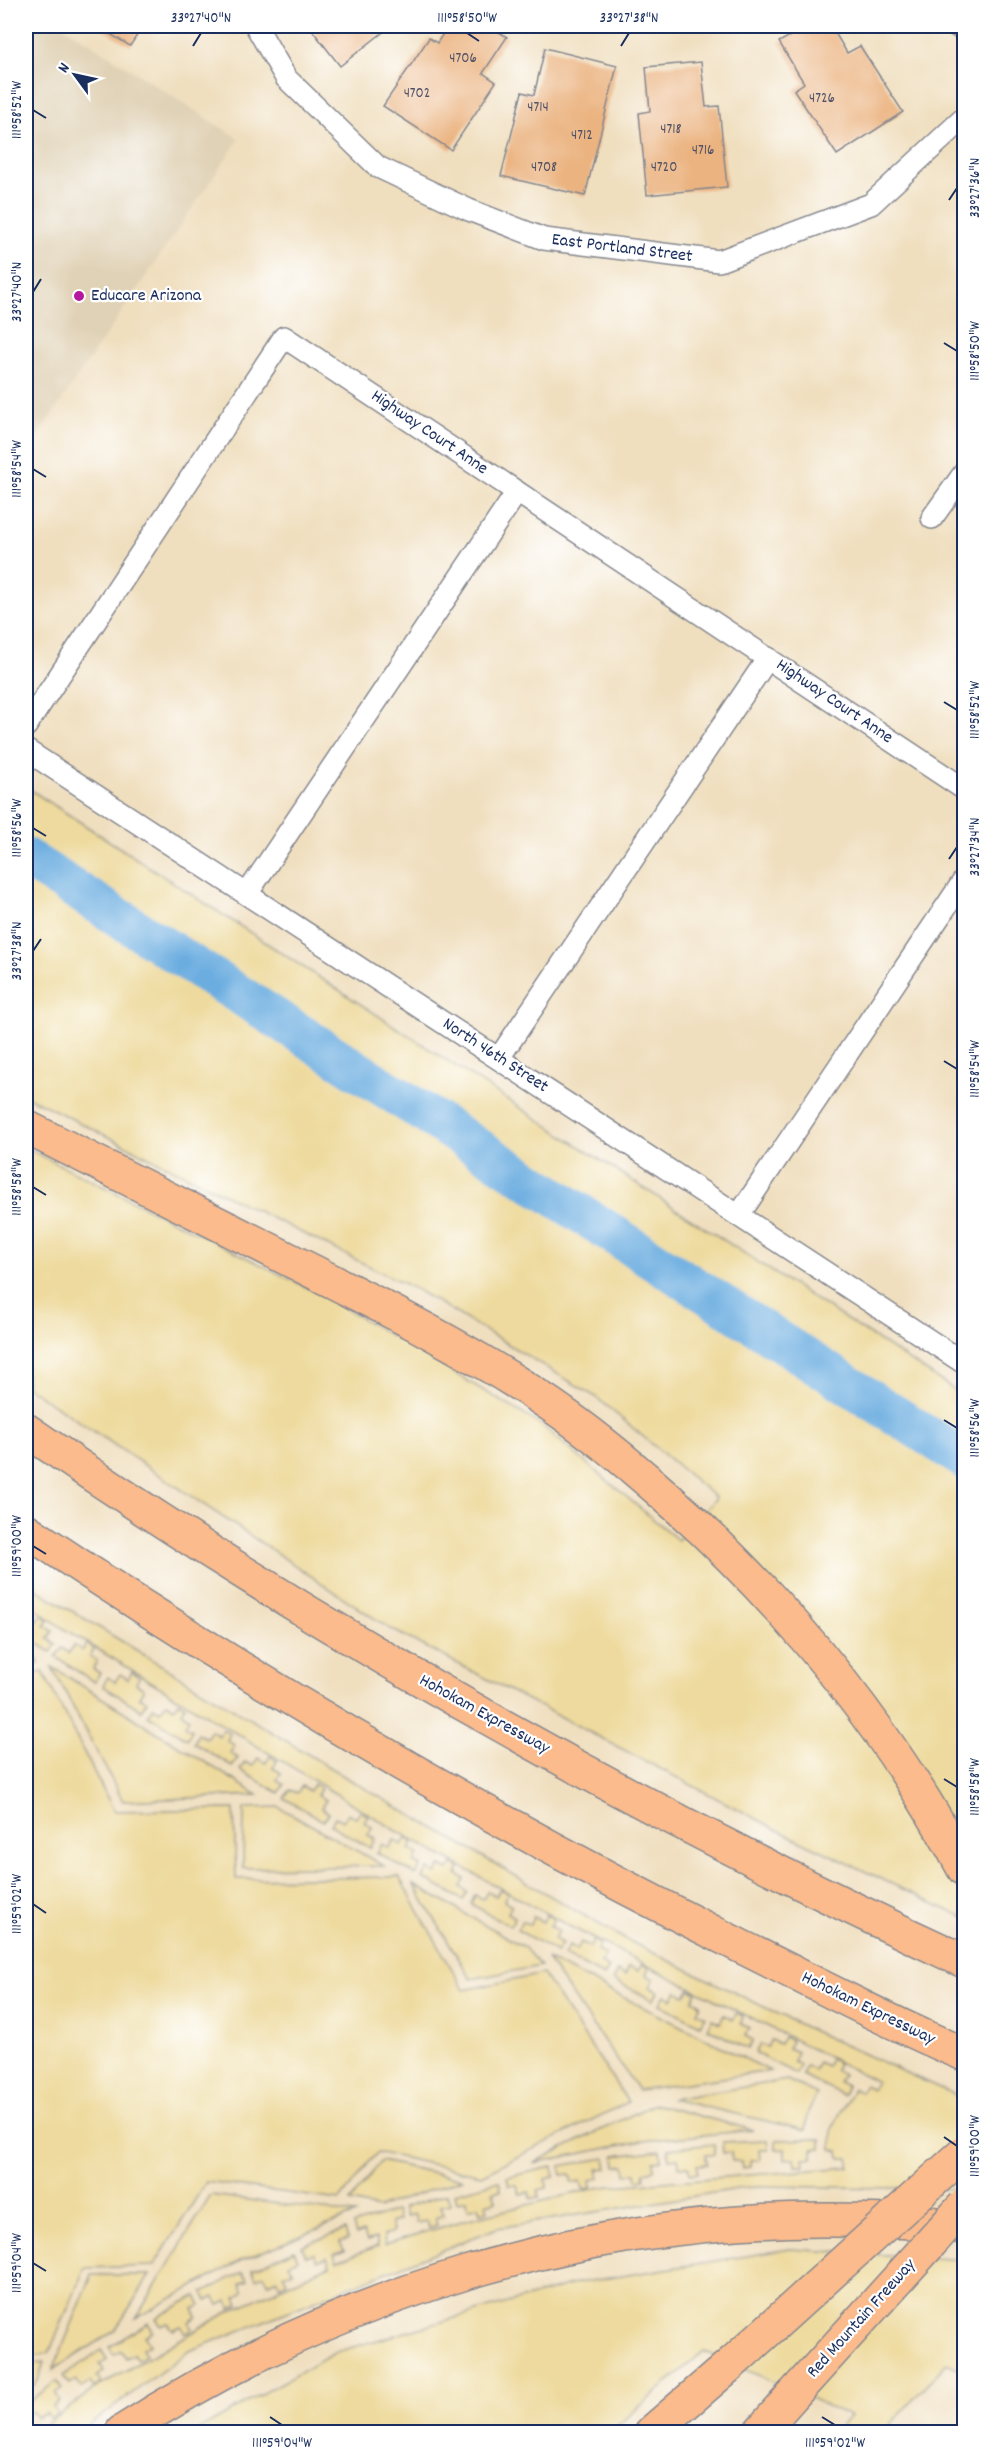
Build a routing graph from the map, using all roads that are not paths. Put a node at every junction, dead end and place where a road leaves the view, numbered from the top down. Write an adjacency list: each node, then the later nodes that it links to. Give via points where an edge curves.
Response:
1 (256, 26): 2 (lane, East Portland Street, via 286,78 378,167 469,210 544,239 719,261 871,204)
2 (964, 118)
3 (964, 473): 5 (lane)
4 (517, 492): 6 (lane, Highway Court Anne); 7 (lane, Highway Court Anne, via 284,337); 11 (lane)
5 (932, 518)
6 (768, 658): 9 (lane, Highway Court Anne); 12 (lane)
7 (26, 726)
8 (26, 750): 11 (lane, North 46th Street)
9 (964, 789)
10 (964, 880): 14 (lane)
11 (247, 894): 12 (lane, North 46th Street)
12 (499, 1058): 14 (lane, North 46th Street)
13 (26, 1127): 18 (highway, via 474,1356 594,1437 743,1568 830,1667 913,1781)
14 (739, 1215): 15 (lane, North 46th Street)
15 (964, 1363)
16 (26, 1430): 19 (highway, Hohokam Expressway, via 280,1596 520,1737 769,1869)
17 (26, 1530): 20 (highway, Hohokam Expressway, via 436,1785 685,1918)
18 (964, 1869)
19 (964, 1961)
20 (964, 2054)
21 (964, 2152): 25 (highway, bridge)
22 (964, 2206): 26 (highway, Red Mountain Freeway, bridge)
23 (964, 2227): 24 (highway, via 860,2220 718,2223 568,2245 505,2260 360,2308 294,2337 225,2370)
24 (122, 2433)
25 (652, 2433)
26 (760, 2433)

